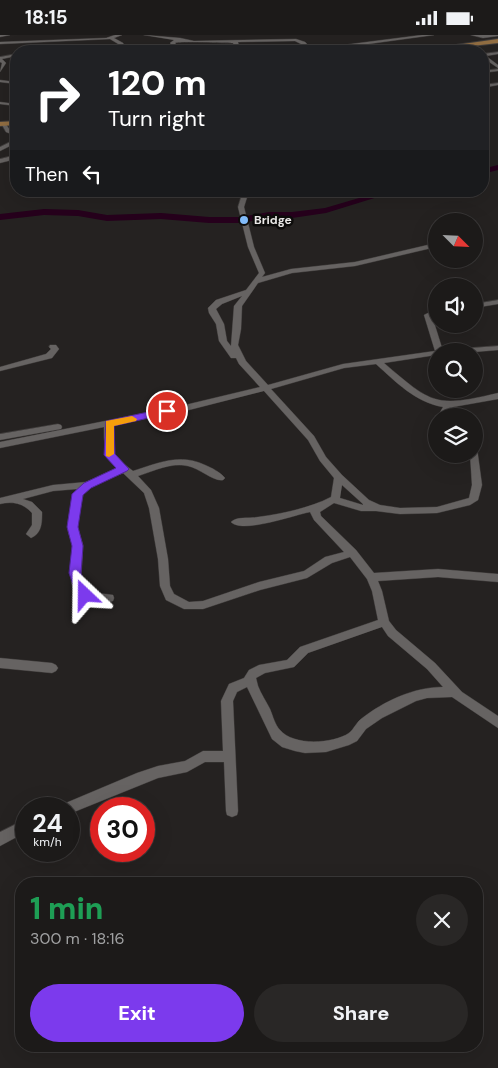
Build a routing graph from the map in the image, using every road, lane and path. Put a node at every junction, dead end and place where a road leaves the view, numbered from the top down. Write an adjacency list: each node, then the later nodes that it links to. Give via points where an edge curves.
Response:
1 (9, 35): 11 (street)
2 (60, 35): 12 (street)
3 (120, 35): 10 (street)
4 (146, 35): 13 (street)
5 (184, 35): 13 (street)
6 (432, 35): 23 (street)
7 (498, 35): 9 (street)
8 (27, 36): 14 (street, via 45,37)
9 (471, 36): 17 (street)
10 (111, 38): 12 (street); 19 (street)
11 (1, 40): 14 (street)
12 (64, 40): 14 (street)
13 (178, 40): 15 (street); 20 (street, via 172,43)
14 (48, 41): 18 (street)
15 (235, 41): 21 (street); 22 (street, via 296,40)
16 (498, 41): 17 (main road)
17 (481, 43): 24 (main road)
18 (36, 45)
19 (122, 45)
20 (174, 45)
21 (236, 45)
22 (304, 45)
23 (361, 45)
24 (462, 45)
25 (0, 59): 26 (street, via 4,63)
26 (0, 71)
27 (244, 197): 29 (street, via 241,207 244,220 262,273)
28 (428, 247): 29 (street, via 342,266 291,271)
29 (257, 281): 30 (street)
30 (251, 289): 38 (street, via 238,306 234,341); 38 (street, via 212,308 224,341)
31 (498, 302): 32 (street)
32 (483, 304)
33 (53, 347): 39 (street, via 54,352 49,356)
34 (498, 348): 35 (street)
35 (483, 349)
36 (428, 354): 37 (street)
37 (378, 361): 40 (street, via 330,369); 42 (street, via 426,401)
38 (242, 362): 40 (street)
39 (2, 370)
40 (265, 389): 44 (street); 50 (street, via 311,438)
41 (498, 397): 42 (street)
42 (452, 404): 43 (street)
43 (446, 408)
44 (109, 424): 45 (street); 49 (street, via 110,455)
45 (97, 426): 46 (street, via 18,432); 47 (street)
46 (0, 437)
47 (0, 445)
48 (475, 463): 57 (street, via 477,485 473,499 467,503 420,511)
49 (128, 472): 51 (street, via 183,461 198,464); 52 (street); 60 (street, via 148,492 154,508 165,586 170,597 188,606 203,605 307,574 329,560)
50 (339, 477): 54 (street); 57 (street, via 366,502)
51 (220, 478)
52 (87, 485): 53 (street); 63 (street, via 78,494 72,527 78,546 75,573 80,591 85,595)
53 (11, 498): 55 (street); 59 (street, via 30,504 38,511)
54 (334, 500): 56 (street); 57 (street, via 361,508)
55 (0, 501)
56 (317, 508): 58 (street, via 264,521); 60 (street, via 317,518)
57 (378, 508)
58 (236, 522)
59 (31, 534)
60 (352, 553): 61 (street)
61 (371, 577): 62 (street, via 438,573); 64 (street)
62 (498, 579)
63 (109, 598)
64 (384, 622): 67 (street, via 304,650 290,664 263,668 253,673); 68 (street, via 392,633 432,666)
65 (0, 663): 66 (street)
66 (52, 668)
67 (250, 681): 68 (street, via 279,738 295,745 318,747 353,737 375,715 411,697 422,693); 70 (street, via 233,688 227,701)
68 (453, 692): 69 (street)
69 (498, 723)
70 (228, 757): 71 (street, via 208,755 187,767 137,779); 72 (street)
71 (80, 803)
72 (232, 811)
73 (15, 831): 74 (street)
74 (0, 839)

